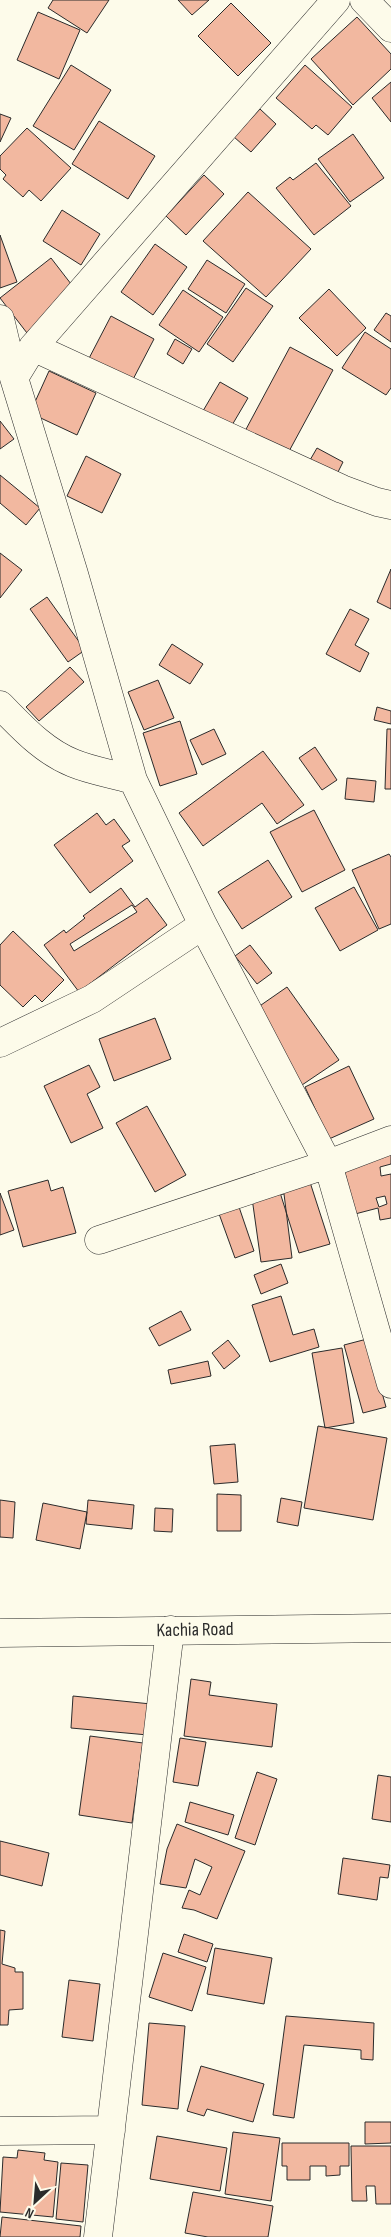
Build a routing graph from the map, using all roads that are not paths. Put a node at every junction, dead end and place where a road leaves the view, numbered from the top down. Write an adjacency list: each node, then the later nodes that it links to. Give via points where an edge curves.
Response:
1 (336, 0): 5 (main road)
2 (364, 0): 3 (main road)
3 (391, 28)
4 (0, 319): 6 (main road)
5 (33, 347): 6 (main road); 7 (main road, via 342,489)
6 (14, 378): 9 (main road)
7 (391, 505)
8 (0, 705): 9 (main road, via 52,752 74,764)
9 (133, 780): 10 (main road)
10 (203, 925): 11 (main road, via 92,999); 13 (main road)
11 (0, 1043)
12 (391, 1140): 13 (main road)
13 (328, 1164): 14 (main road); 15 (main road)
14 (99, 1240)
15 (391, 1384)
16 (391, 1628): 17 (main road, Kachia Road)
17 (170, 1630): 18 (main road, Kachia Road); 19 (main road)
18 (0, 1633)
19 (110, 2130): 20 (main road); 21 (main road)
20 (0, 2132)
21 (98, 2237)

